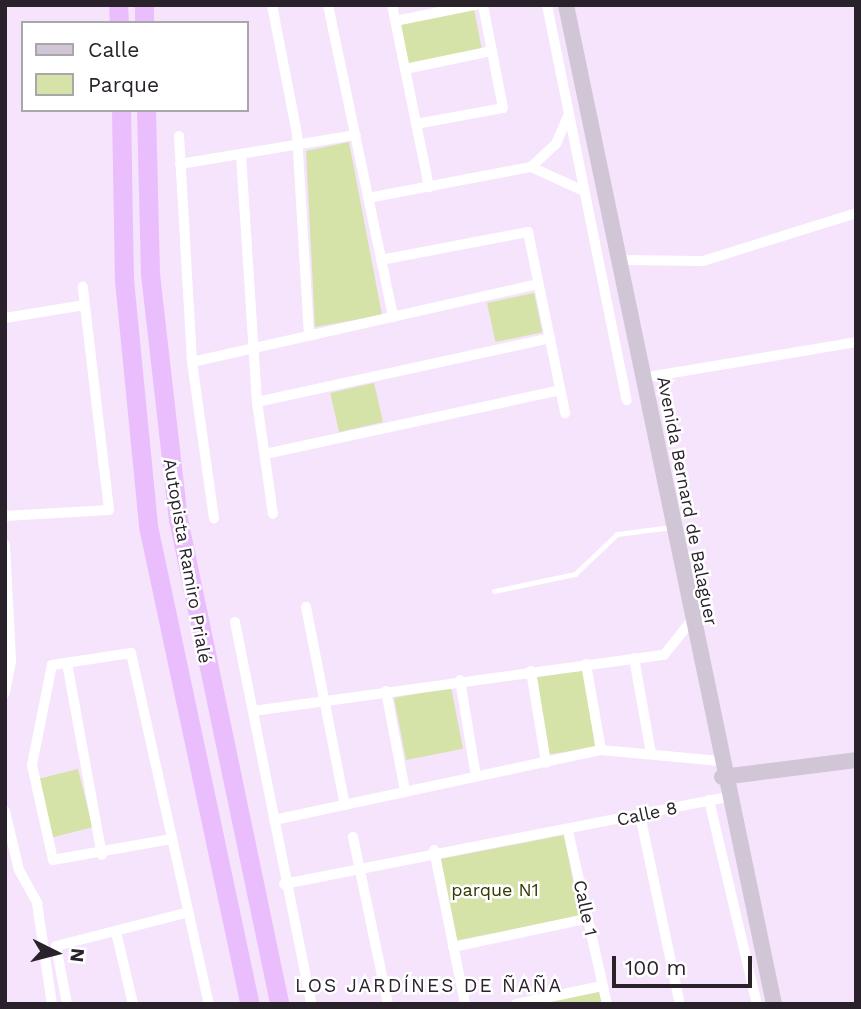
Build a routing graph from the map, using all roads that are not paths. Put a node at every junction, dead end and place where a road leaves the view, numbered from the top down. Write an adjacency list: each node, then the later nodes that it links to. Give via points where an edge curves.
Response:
1 (272, 5): 17 (street)
2 (328, 5): 15 (street)
3 (392, 5): 8 (street)
4 (475, 5): 8 (street)
5 (483, 5): 9 (street)
6 (547, 5): 13 (street)
7 (566, 5): 25 (street, Avenida Bernard de Balaguer)
8 (395, 21): 10 (street)
9 (492, 51): 10 (street); 14 (street, via 503,108)
10 (405, 69): 14 (street)
11 (121, 112): 87 (highway, Autopista Ramiro Prialé, via 124,280 148,526)
12 (146, 112): 89 (highway, Autopista Ramiro Prialé, via 150,274 177,519)
13 (568, 113): 20 (street, via 556,144); 22 (street)
14 (416, 124): 21 (street)
15 (355, 135): 17 (street); 23 (street)
16 (179, 136): 19 (street)
17 (298, 145): 18 (street); 32 (street)
18 (241, 155): 19 (street); 35 (street)
19 (180, 164): 37 (street)
20 (531, 167): 21 (street); 22 (street)
21 (429, 187): 23 (street)
22 (584, 191): 36 (street)
23 (368, 198): 26 (street)
24 (856, 213): 25 (street, via 703,261)
25 (622, 260): 38 (street, Avenida Bernard de Balaguer)
26 (381, 261): 27 (street, via 528,232); 30 (street)
27 (538, 284): 30 (street); 33 (street)
28 (83, 287): 29 (street)
29 (85, 305): 31 (street); 45 (street, via 109,510)
30 (393, 317): 32 (street)
31 (5, 318)
32 (309, 336): 35 (street)
33 (550, 338): 39 (street); 41 (street)
34 (856, 342): 38 (street)
35 (253, 349): 37 (street); 41 (street)
36 (618, 358): 38 (street); 40 (street)
37 (192, 362): 46 (street)
38 (641, 374): 47 (street, Avenida Bernard de Balaguer)
39 (560, 390): 42 (street); 43 (street)
40 (627, 400)
41 (257, 401): 43 (street)
42 (565, 413)
43 (265, 454): 44 (street)
44 (273, 514)
45 (5, 516)
46 (214, 518)
47 (672, 527): 49 (lane, via 617,534 575,574); 51 (street, Avenida Bernard de Balaguer)
48 (5, 545): 59 (street, via 11,661)
49 (494, 591)
50 (306, 607): 60 (street)
51 (691, 621): 53 (street, via 664,655); 67 (street, Avenida Bernard de Balaguer)
52 (235, 622): 61 (street)
53 (634, 658): 55 (street); 64 (street)
54 (67, 663): 79 (street, via 131,653); 81 (street); 81 (street, via 49,670 33,784 53,860)
55 (586, 664): 56 (street); 62 (street)
56 (531, 671): 57 (street); 66 (street)
57 (460, 680): 58 (street); 69 (street)
58 (386, 691): 60 (street); 70 (street)
59 (5, 693)
60 (324, 700): 61 (street); 73 (street)
61 (253, 711): 76 (street)
62 (601, 750): 64 (street); 66 (street)
63 (856, 750): 68 (street, via 789,759)
64 (651, 753): 67 (street)
65 (856, 760): 68 (street)
66 (546, 763): 69 (street)
67 (721, 769): 68 (street); 71 (street, Avenida Bernard de Balaguer)
68 (773, 769)
69 (476, 777): 70 (street)
70 (405, 791): 73 (street)
71 (726, 797): 72 (street, Calle 8); 104 (street, Avenida Bernard de Balaguer)
72 (709, 800): 75 (street, Calle 8); 103 (street)
73 (345, 805): 76 (street)
74 (5, 811): 91 (street, via 19,870 37,903)
75 (640, 815): 77 (street, Calle 8); 102 (street)
76 (274, 820): 83 (street)
77 (568, 831): 80 (street, Calle 8); 85 (street, Calle 1)
78 (353, 837): 82 (street)
79 (171, 839): 81 (street); 84 (street)
80 (434, 850): 82 (street, Calle 8); 88 (street)
81 (102, 855)
82 (361, 866): 83 (street, Calle 8); 98 (street)
83 (284, 884): 97 (street)
84 (189, 912): 86 (street); 94 (street)
85 (586, 919): 88 (street); 90 (street, Calle 1)
86 (116, 932): 92 (street, via 56,946); 93 (street)
87 (233, 932): 89 (highway, via 253,926); 95 (highway, Autopista Ramiro Prialé)
88 (453, 947): 99 (street)
89 (268, 953): 96 (highway, Autopista Ramiro Prialé)
90 (602, 986): 100 (street); 101 (street, Calle 1)
91 (52, 1004)
92 (66, 1004)
93 (133, 1004)
94 (209, 1004)
95 (250, 1004)
96 (279, 1004)
97 (311, 1004)
98 (388, 1004)
99 (465, 1004)
100 (516, 1004)
101 (607, 1004)
102 (680, 1004)
103 (757, 1004)
104 (774, 1004)

